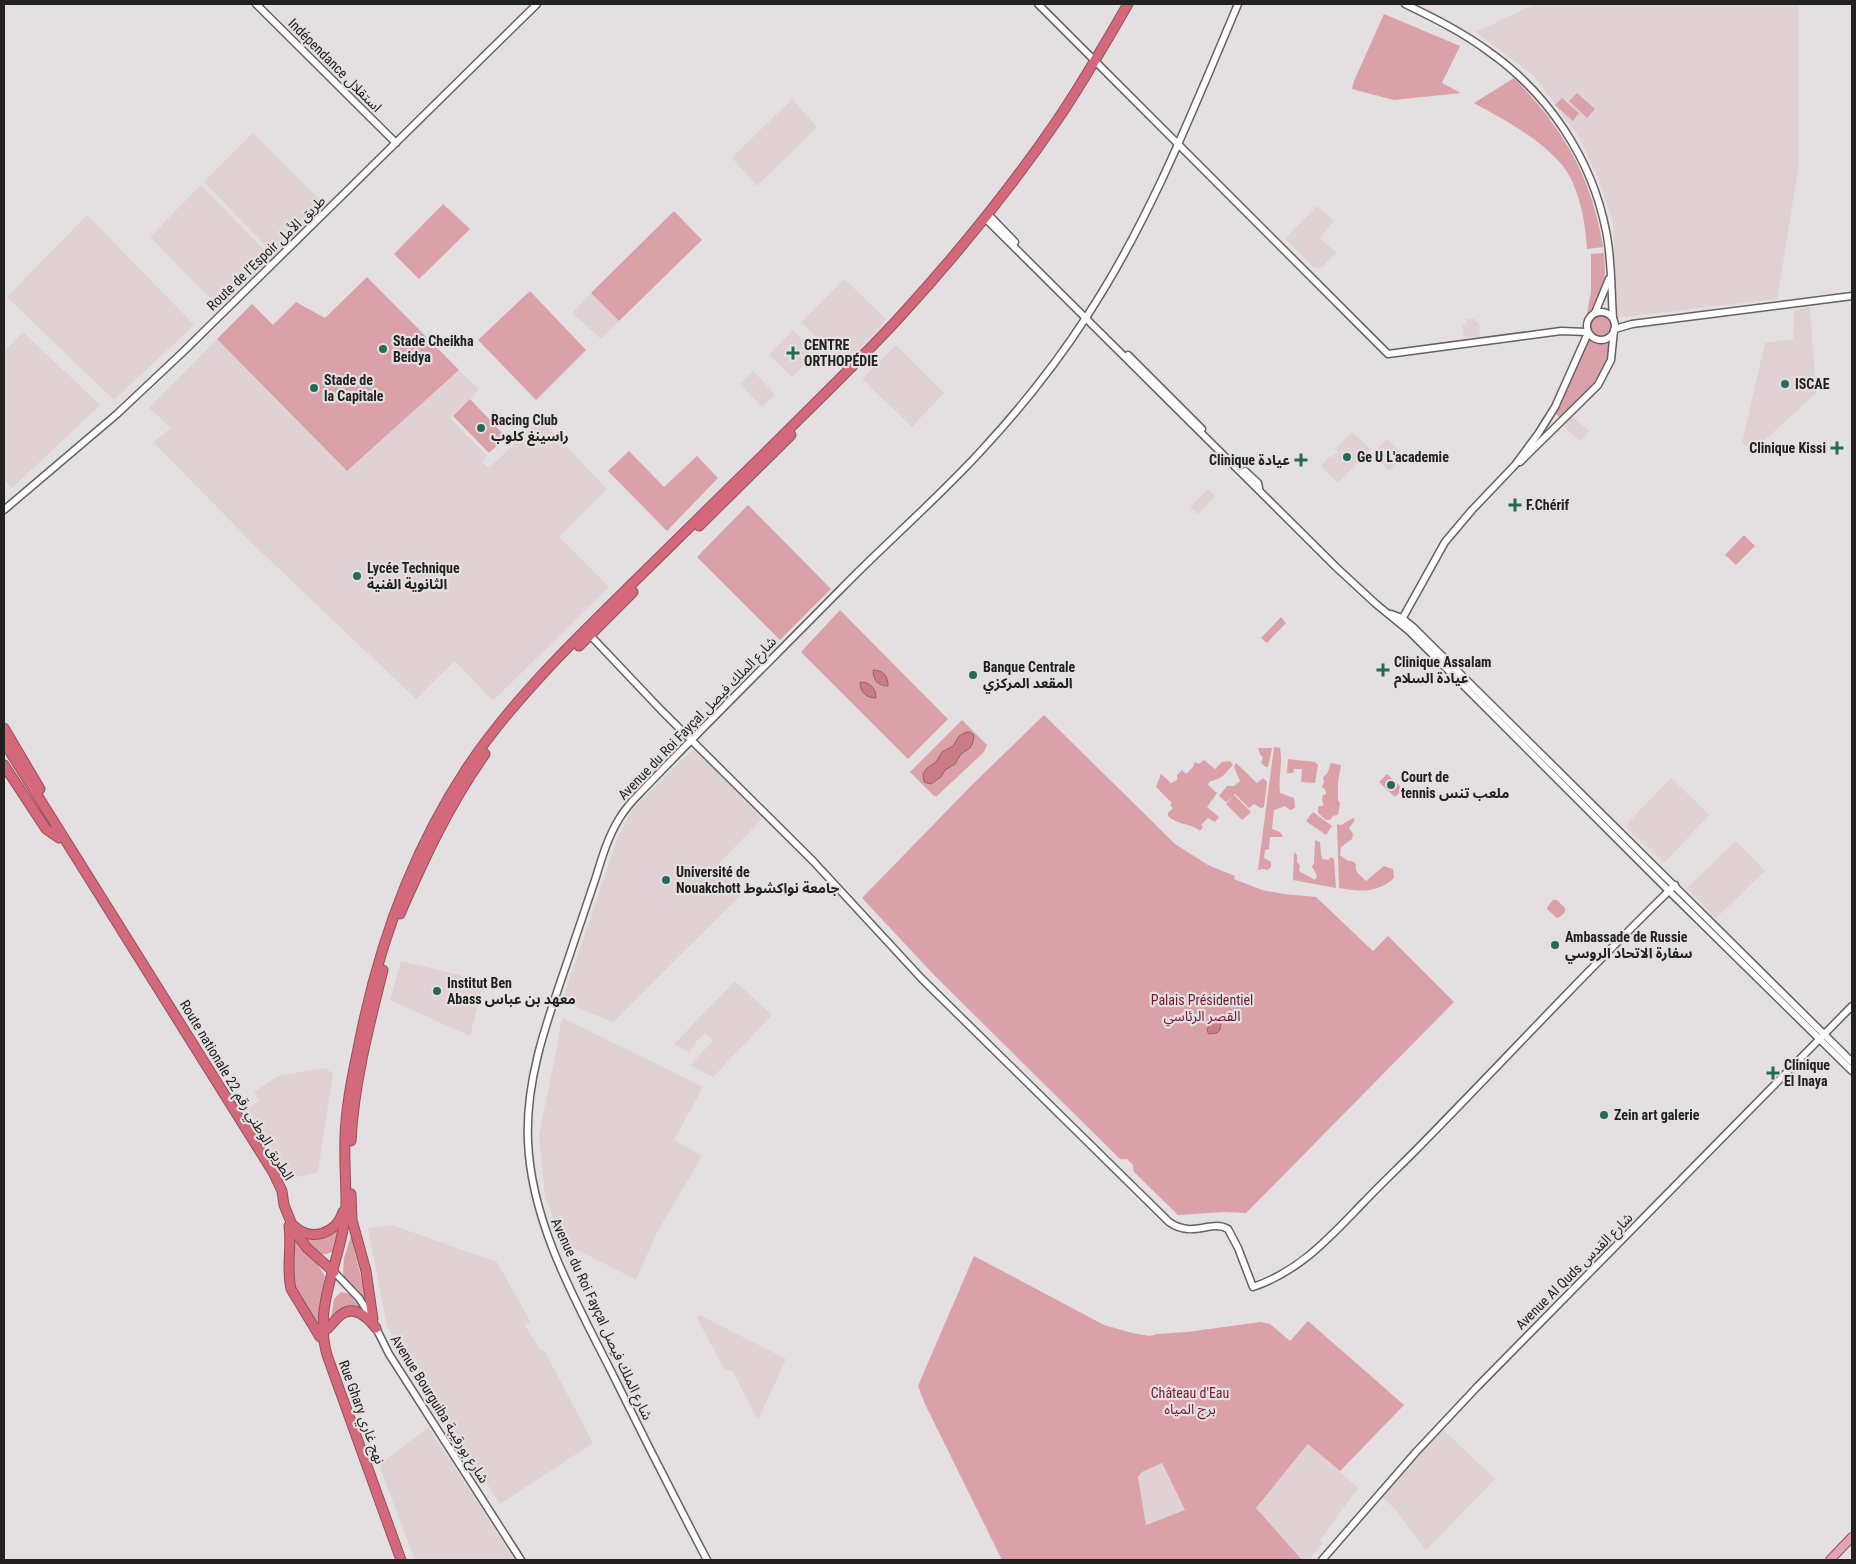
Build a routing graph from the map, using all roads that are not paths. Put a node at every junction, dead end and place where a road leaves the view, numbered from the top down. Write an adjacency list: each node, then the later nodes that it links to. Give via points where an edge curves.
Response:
1 (256, 4): 9 (street, Indépendance استقلال)
2 (537, 4): 9 (street, Route de l’Espoir طريق الأمل)
3 (1038, 4): 8 (street)
4 (1128, 4): 8 (highway)
5 (1134, 4): 8 (highway)
6 (1238, 4): 10 (street, Avenue du Roi Fayçal شارع الملك فيصل)
7 (1405, 4): 12 (street, via 1461,33 1494,56 1530,86 1561,126 1596,193 1606,233)
8 (1096, 62): 10 (street); 11 (highway)
9 (396, 143): 21 (street, Route de l’Espoir طريق الأمل, via 143,390)
10 (1178, 143): 15 (street, Avenue du Roi Fayçal شارع الملك فيصل, via 1121,258); 18 (street, via 1388,354)
11 (987, 218): 15 (street); 23 (highway, via 912,311 850,377)
12 (1610, 275): 14 (street); 17 (street)
13 (1852, 296): 17 (street)
14 (1594, 313): 16 (street); 17 (street, via 1606,313)
15 (1087, 316): 22 (street, via 1254,480 1337,568); 25 (street, Avenue du Roi Fayçal شارع الملك فيصل, via 1046,373 982,450)
16 (1587, 323): 18 (street); 19 (street)
17 (1614, 325): 19 (street, via 1610,337 1602,341 1594,339); 20 (street, via 1611,360 1598,385 1528,456)
18 (1569, 330): 19 (street)
19 (1588, 332): 20 (street, via 1555,407)
20 (1515, 465): 22 (street, via 1445,542)
21 (4, 510)
22 (1401, 621): 31 (street, via 1413,627); 32 (street)
23 (588, 632): 25 (street); 38 (highway, via 524,697 469,766 434,825 406,884 375,977 356,1058 346,1122); 40 (highway, via 515,715 474,770 435,836 399,917 374,1008 354,1108 350,1159)
24 (4, 728): 29 (highway, via 41,792)
25 (692, 740): 32 (street, via 813,861 922,979 1169,1222 1185,1230 1218,1226 1228,1229 1253,1287 1290,1270 1318,1248); 49 (street, Avenue du Roi Fayçal شارع الملك فيصل, via 629,805 609,839 540,1045 530,1090 528,1140 532,1182 543,1224 590,1330)
26 (4, 742): 29 (highway, Route nationale 22 الطريق الوطني رقم)
27 (4, 750): 30 (highway, Route nationale 22 الطريق الوطني رقم)
28 (4, 765): 30 (highway, via 46,829)
29 (45, 808): 37 (highway, Route nationale 22 الطريق الوطني رقم, via 252,1137 276,1179)
30 (59, 838): 37 (highway, Route nationale 22 الطريق الوطني رقم, via 271,1176)
31 (1675, 885): 32 (street); 34 (street)
32 (1669, 891): 34 (street)
33 (1852, 1006): 34 (street, Avenue Al Quds شارع القدس)
34 (1823, 1036): 35 (street); 36 (street); 50 (street, Avenue Al Quds شارع القدس, via 1477,1387)
35 (1852, 1062)
36 (1852, 1071)
37 (284, 1205): 39 (highway)
38 (346, 1205): 39 (highway, via 339,1222 324,1234 304,1233); 41 (highway)
39 (289, 1218): 41 (highway, via 301,1241); 43 (highway, via 289,1280 294,1296)
40 (352, 1220): 41 (highway); 42 (highway, via 366,1271)
41 (334, 1272): 42 (street, Avenue Bourguiba شارع بورقيبة, via 359,1298); 43 (highway, Rue Ghary نهج غاري)
42 (373, 1319): 44 (street, Avenue Bourguiba شارع بورقيبة)
43 (321, 1328): 44 (highway, via 353,1311 364,1315); 46 (highway, Rue Ghary نهج غاري, via 323,1343); 47 (highway, Rue Ghary نهج غاري)
44 (376, 1328): 48 (street, Avenue Bourguiba شارع بورقيبة, via 389,1354)
45 (1852, 1537): 51 (main road)
46 (401, 1560)
47 (408, 1560)
48 (521, 1560)
49 (706, 1560)
50 (1322, 1560)
51 (1830, 1560)

